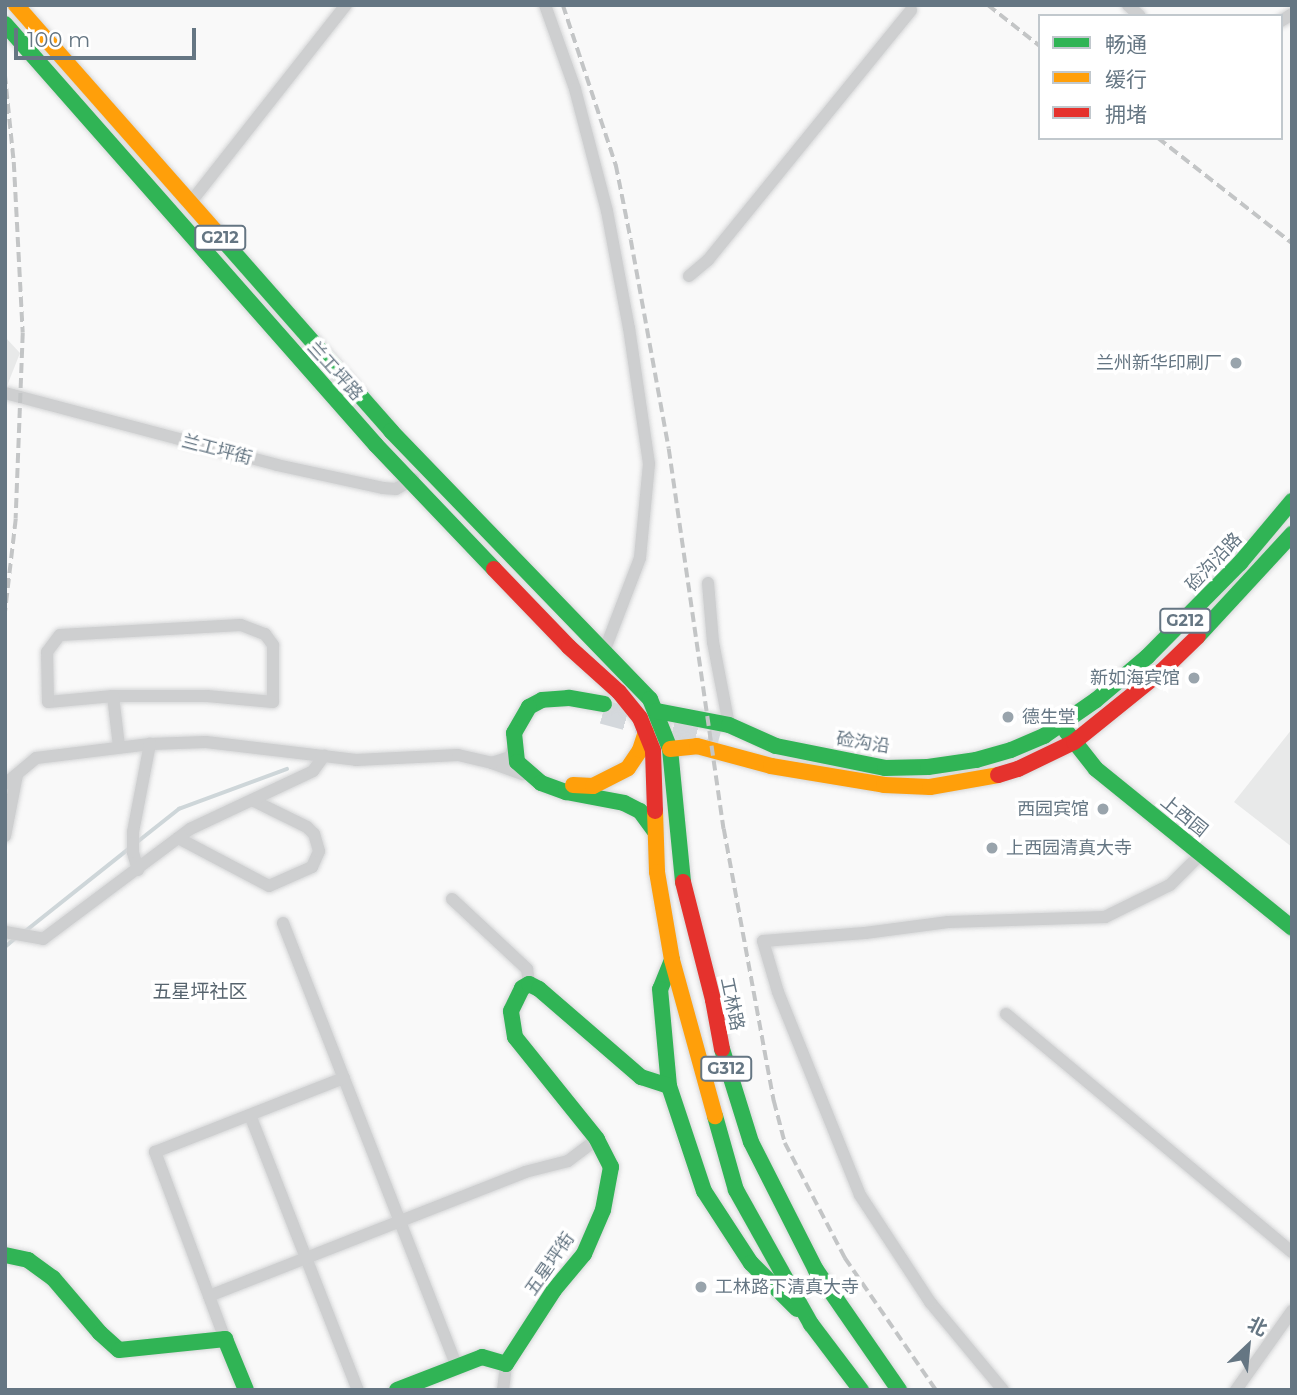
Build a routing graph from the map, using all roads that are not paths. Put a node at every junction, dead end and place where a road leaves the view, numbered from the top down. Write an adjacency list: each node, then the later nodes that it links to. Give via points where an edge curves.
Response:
1 (16, 5): 6 (main road, 兰工坪路 / G212)
2 (346, 5): 6 (street)
3 (545, 5): 14 (street, via 575,89 607,211 649,464 640,558)
4 (911, 10): 7 (street, via 708,260)
5 (5, 24): 10 (main road, 兰工坪路 / G212)
6 (190, 203): 9 (main road, 兰工坪路 / G212)
7 (689, 276)
8 (5, 393): 10 (street, 兰工坪街, via 277,466 396,489)
9 (426, 468): 10 (street); 14 (main road, 兰工坪路 / G212)
10 (409, 482): 19 (main road, 兰工坪路 / G212, via 569,647 619,692)
11 (1292, 501): 18 (main road, 硷沟沿路 / G212, via 1196,610 1096,700)
12 (1292, 534): 21 (main road, G212, via 1162,671)
13 (708, 583): 20 (street)
14 (604, 652): 16 (main road, 兰工坪路 / G212)
15 (113, 696): 15 (street, via 207,695 273,702 273,645 265,634 241,625 60,635 54,639 47,652 48,702); 23 (street)
16 (657, 711): 17 (main road); 26 (main road, 工林路 / G312)
17 (699, 719): 20 (main road); 24 (main road, via 691,734)
18 (1061, 724): 20 (main road, 硷沟沿 / G212, via 1011,750 928,767 885,768); 21 (main road, 上西园)
19 (646, 732): 25 (main road, via 628,768 593,786 566,784 531,767 523,742 533,715 544,707 604,708 569,698 542,699 519,720); 34 (main road, G312, via 653,751)
20 (722, 733): 31 (main road)
21 (1074, 742): 31 (main road, G212, via 1018,769 981,780 930,787); 37 (main road, 上西园, via 1096,769)
22 (150, 744): 23 (street); 27 (street, via 206,742); 38 (street, via 133,832)
23 (119, 746): 29 (street, via 36,758)
24 (697, 746): 26 (main road, G212); 31 (main road, G212, via 771,766)
25 (513, 747): 28 (street, via 510,757); 30 (main road, via 517,762)
26 (670, 749): 65 (main road, 工林路 / G312, via 683,886 724,1062 751,1142 816,1270)
27 (324, 757): 28 (street, via 458,755); 33 (street, via 313,771)
28 (492, 763): 30 (street)
29 (17, 775): 32 (street); 35 (street)
30 (530, 777): 34 (main road, via 566,792 624,803 640,811)
31 (846, 778)
32 (5, 784)
33 (252, 800): 36 (street); 36 (street, via 314,834 318,851 312,867 269,886)
34 (654, 830): 43 (main road, G312)
35 (5, 836)
36 (178, 838): 38 (street)
37 (1201, 854): 41 (main road, 上西园); 66 (street, via 1170,885 1105,917 948,922 763,940 778,992 860,1195 930,1302)
38 (138, 870): 42 (street, via 43,939)
39 (452, 899): 44 (street, via 527,969)
40 (283, 923): 46 (street)
41 (1292, 928)
42 (9, 932)
43 (673, 960): 47 (main road, via 660,989); 56 (main road, G312, via 736,1190)
44 (529, 984): 47 (main road, via 641,1077); 49 (main road, 五星坪街, via 522,988 511,1011 515,1037)
45 (1006, 1014): 51 (street)
46 (344, 1079): 48 (street); 50 (street)
47 (669, 1086): 56 (main road, via 705,1192 751,1263)
48 (250, 1115): 53 (street); 54 (street, via 155,1152)
49 (597, 1139): 50 (street, via 568,1161 526,1172); 58 (main road, 五星坪街, via 611,1167 603,1210 584,1254 554,1290)
50 (400, 1221): 53 (street); 59 (street)
51 (1292, 1252)
52 (5, 1255): 57 (main road, via 28,1260 53,1278 119,1350)
53 (306, 1257): 54 (street); 61 (street)
54 (209, 1296): 57 (street)
55 (1292, 1311): 67 (street)
56 (811, 1324): 64 (main road, G312)
57 (225, 1339): 60 (main road)
58 (506, 1364): 59 (main road, via 482,1357); 63 (street, 五星坪街)
59 (457, 1367): 62 (main road)
60 (246, 1390)
61 (358, 1390)
62 (397, 1390)
63 (503, 1390)
64 (861, 1390)
65 (899, 1390)
66 (1003, 1390)
67 (1236, 1390)

